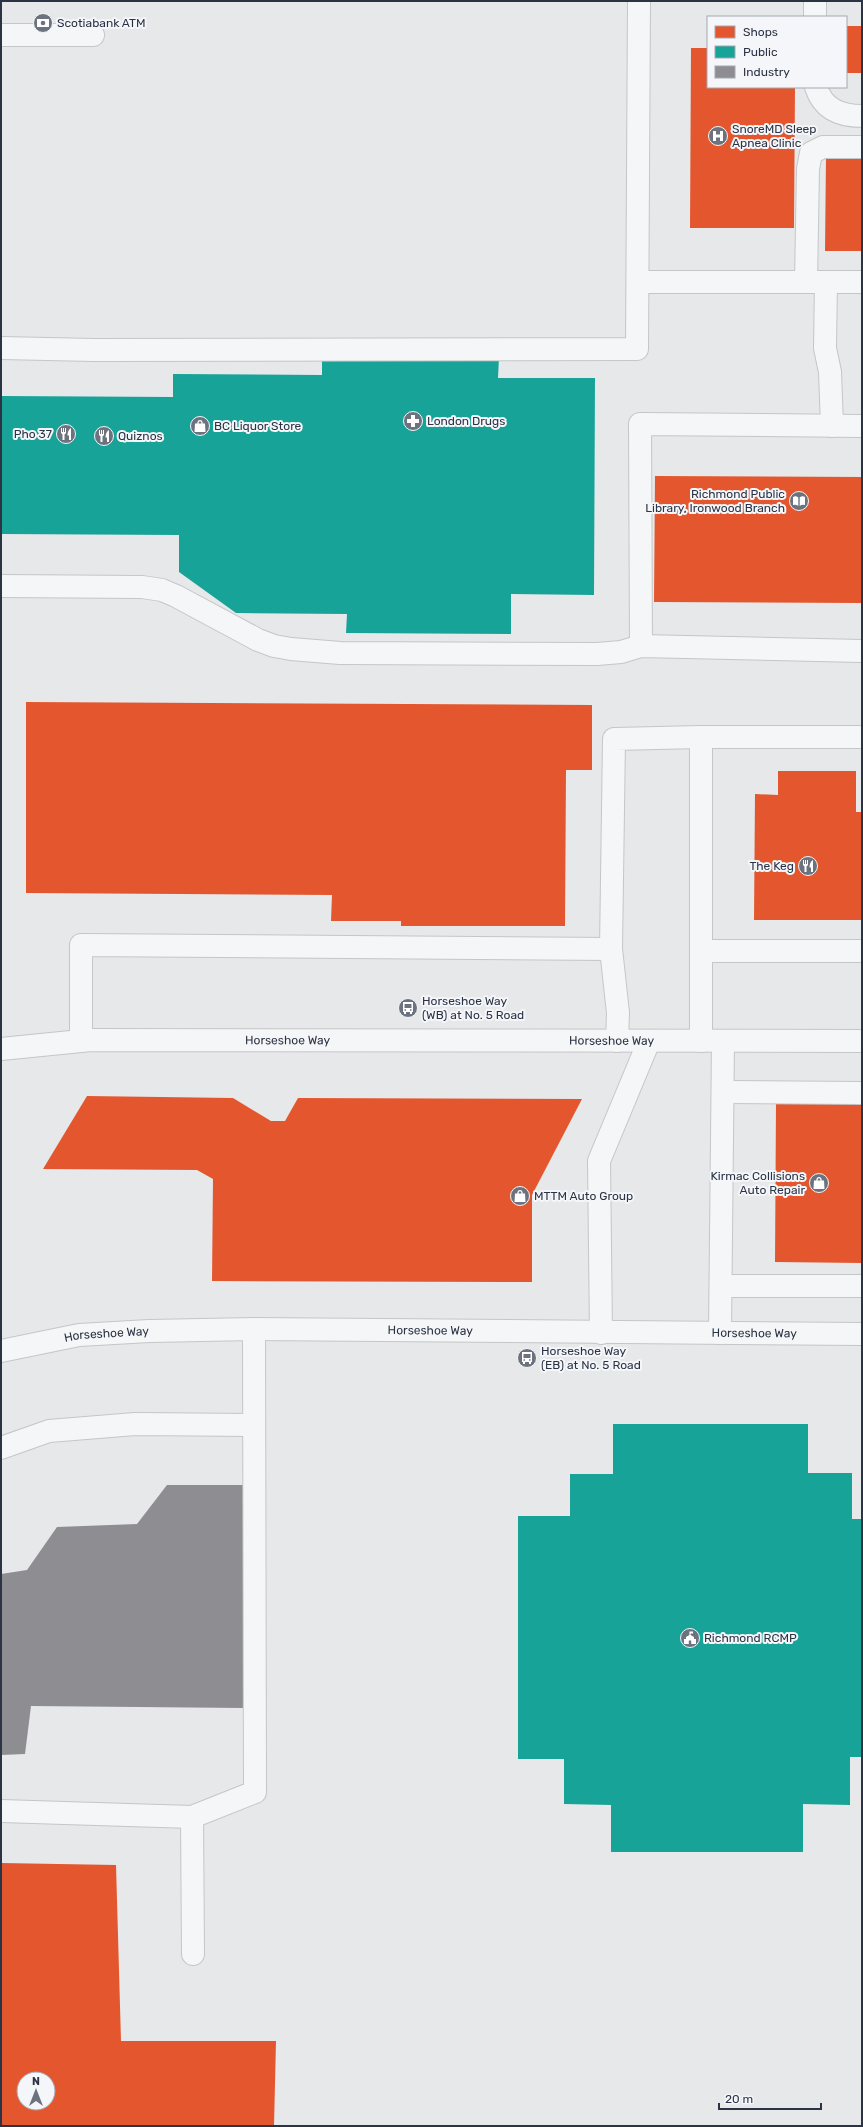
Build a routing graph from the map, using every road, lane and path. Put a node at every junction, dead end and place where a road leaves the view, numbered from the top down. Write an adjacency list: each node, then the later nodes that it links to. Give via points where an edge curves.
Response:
1 (639, 1): 9 (street)
2 (815, 1): 3 (street)
3 (815, 16)
4 (2, 34): 5 (street)
5 (93, 34)
6 (816, 88): 7 (street, via 820,98 835,112)
7 (862, 116)
8 (862, 147): 10 (street, via 823,147 811,153 808,169)
9 (639, 282): 10 (street); 12 (street, via 637,349)
10 (816, 282): 11 (street); 13 (street, via 830,372)
11 (862, 282)
12 (1, 348)
13 (832, 426): 14 (street); 16 (street, via 640,424)
14 (862, 426)
15 (1, 586): 16 (street, via 142,587 162,590 258,640 291,649 340,653 597,654 621,652)
16 (641, 646): 17 (street)
17 (862, 651)
18 (701, 736): 19 (street); 20 (street, via 614,739); 21 (street)
19 (862, 736)
20 (611, 949): 23 (street, via 81,945); 24 (street, via 618,1013)
21 (702, 951): 22 (street); 26 (street)
22 (862, 951)
23 (80, 1041): 24 (street, Horseshoe Way); 29 (street, Horseshoe Way)
24 (617, 1041): 25 (street, Horseshoe Way)
25 (649, 1041): 26 (street, Horseshoe Way); 35 (street, via 599,1161)
26 (701, 1041): 27 (street, Horseshoe Way)
27 (723, 1041): 28 (street, Horseshoe Way); 30 (street)
28 (862, 1041)
29 (1, 1049)
30 (723, 1092): 31 (street); 32 (street)
31 (862, 1093)
32 (722, 1286): 33 (street); 36 (street)
33 (862, 1286)
34 (254, 1329): 35 (street, Horseshoe Way); 38 (street, Horseshoe Way, via 79,1334); 39 (street)
35 (600, 1333): 36 (street, Horseshoe Way)
36 (720, 1333): 37 (street, Horseshoe Way)
37 (862, 1334)
38 (1, 1351)
39 (254, 1426): 40 (street, via 135,1424 49,1431); 42 (street, via 255,1792)
40 (1, 1448)
41 (1, 1811): 42 (street)
42 (192, 1817): 43 (street)
43 (193, 1954)

